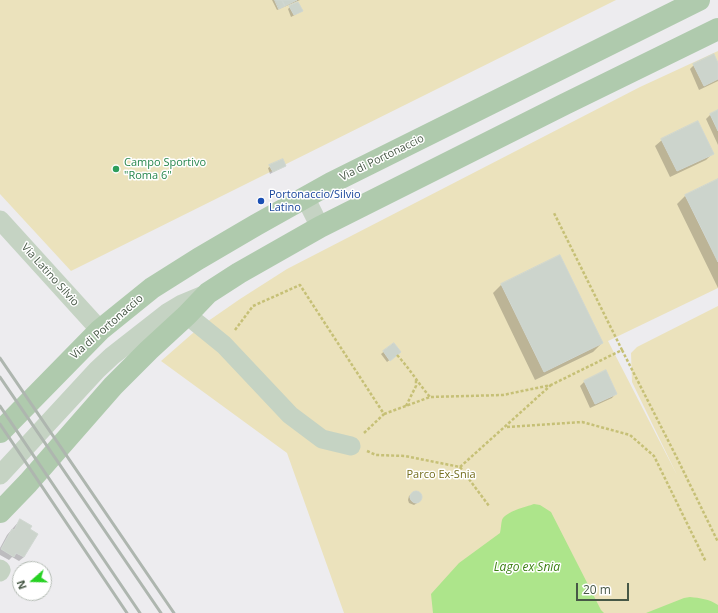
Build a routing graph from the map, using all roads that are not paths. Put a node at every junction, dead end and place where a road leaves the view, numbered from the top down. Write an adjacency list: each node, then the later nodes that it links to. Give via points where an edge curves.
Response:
1 (699, 0): 3 (main road, Via di Portonaccio)
2 (718, 29): 5 (main road)
3 (305, 197): 5 (street); 8 (main road, Via di Portonaccio, via 173,274)
4 (0, 220): 8 (street, Via Latino Silvio)
5 (320, 227): 6 (main road)
6 (208, 293): 7 (main road); 11 (street, via 175,308 112,356)
7 (187, 315): 10 (street, via 224,345 290,415 322,439); 12 (main road, via 113,386)
8 (100, 330): 9 (main road, Via di Portonaccio)
9 (0, 432)
10 (351, 446)
11 (0, 475)
12 (0, 512)

